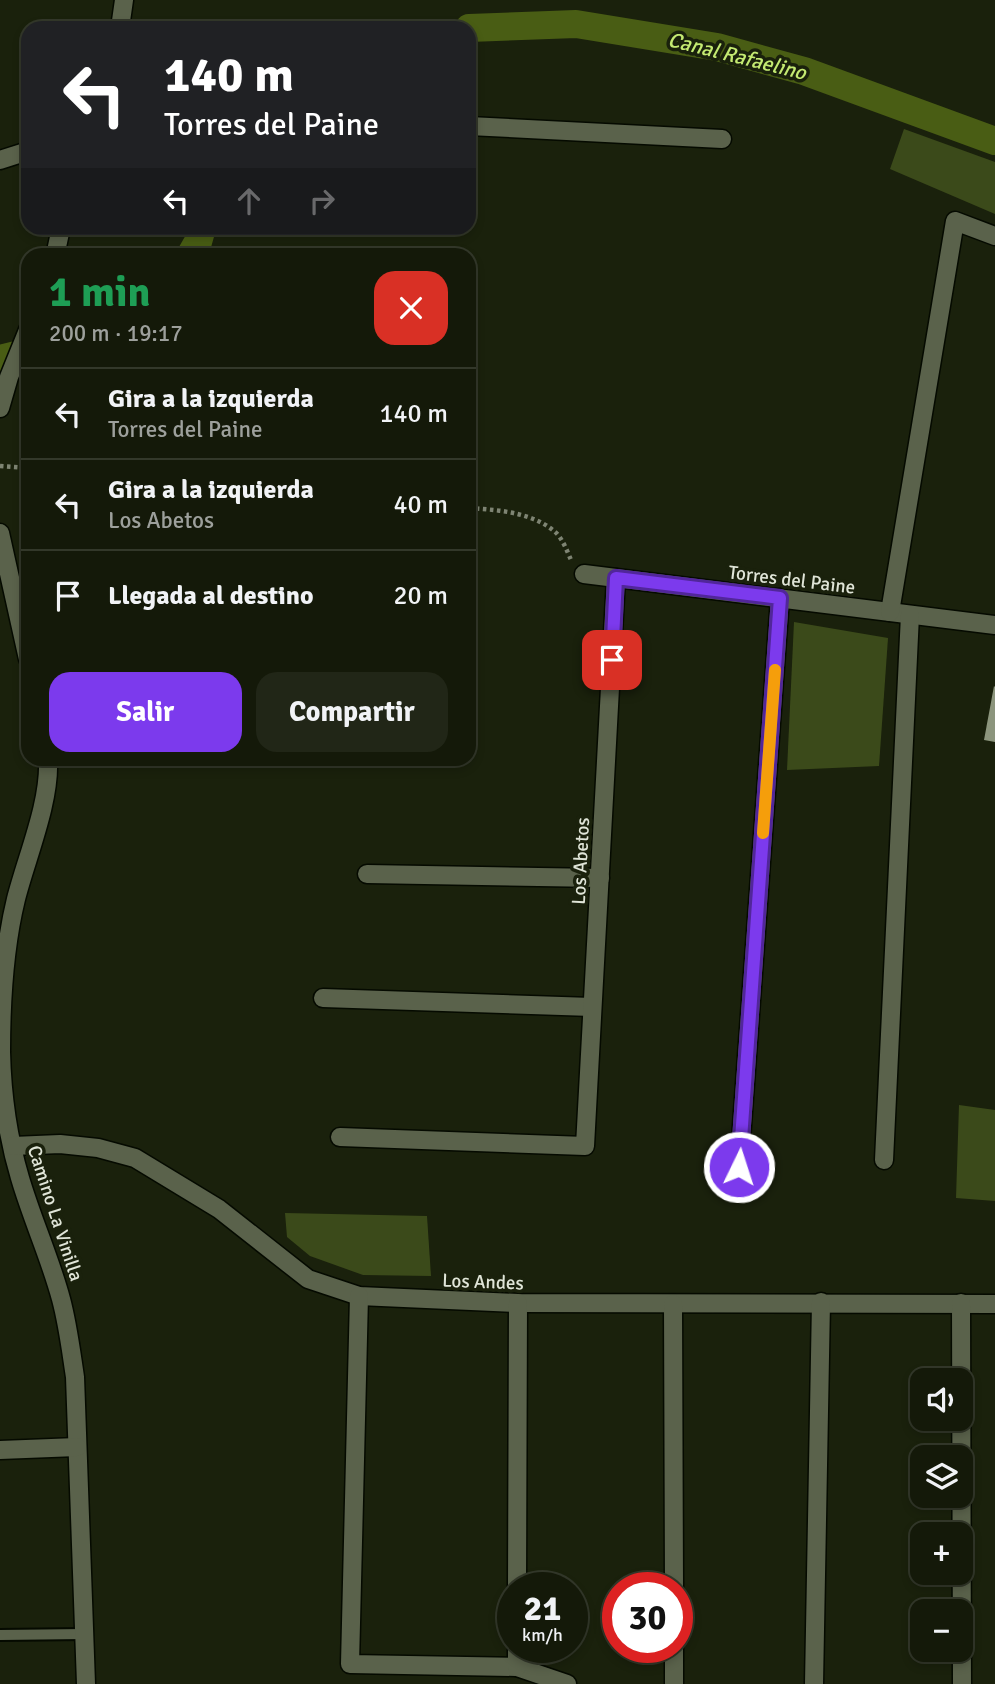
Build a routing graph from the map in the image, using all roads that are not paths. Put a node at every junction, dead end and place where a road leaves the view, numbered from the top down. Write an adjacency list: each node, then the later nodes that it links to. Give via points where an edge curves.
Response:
1 (124, 0): 2 (street)
2 (121, 21)
3 (476, 126): 4 (street)
4 (723, 139)
5 (21, 153): 6 (street)
6 (0, 160)
7 (995, 236): 14 (street, via 955,221)
8 (21, 346): 9 (street)
9 (0, 408)
10 (0, 533): 17 (street)
11 (583, 574): 12 (street, Torres del Paine)
12 (616, 578): 13 (street, Torres del Paine); 20 (street, Los Abetos)
13 (780, 598): 14 (street, Torres del Paine); 26 (street)
14 (890, 612): 15 (street, Torres del Paine)
15 (910, 615): 16 (street, Torres del Paine); 25 (street)
16 (995, 625)
17 (21, 628)
18 (48, 766): 24 (street, Camino La Vinilla, via 43,805 8,942 1,1052)
19 (367, 874): 20 (street)
20 (600, 878): 22 (street, Los Abetos)
21 (323, 998): 22 (street)
22 (592, 1007): 23 (street, Los Abetos, via 585,1146)
23 (340, 1137)
24 (13, 1146): 27 (street, Los Andes, via 60,1144 135,1158 219,1209 309,1279); 33 (street, Camino La Vinilla, via 69,1335)
25 (884, 1160)
26 (739, 1167)
27 (359, 1296): 29 (street, Los Andes); 41 (street, via 350,1664)
28 (821, 1302): 30 (street, Los Andes); 31 (street, Los Andes); 45 (street)
29 (518, 1303): 31 (street, Los Andes); 35 (street)
30 (961, 1303): 32 (street, Los Andes); 46 (street)
31 (673, 1304): 36 (street)
32 (995, 1304)
33 (77, 1447): 34 (street); 37 (street, Camino La Vinilla)
34 (0, 1450)
35 (517, 1572)
36 (674, 1572)
37 (84, 1634): 38 (lane); 42 (street, Camino La Vinilla)
38 (0, 1635)
39 (517, 1663): 41 (street)
40 (674, 1663): 44 (street)
41 (517, 1667): 43 (street)
42 (86, 1684)
43 (567, 1684)
44 (674, 1684)
45 (814, 1684)
46 (962, 1684)

